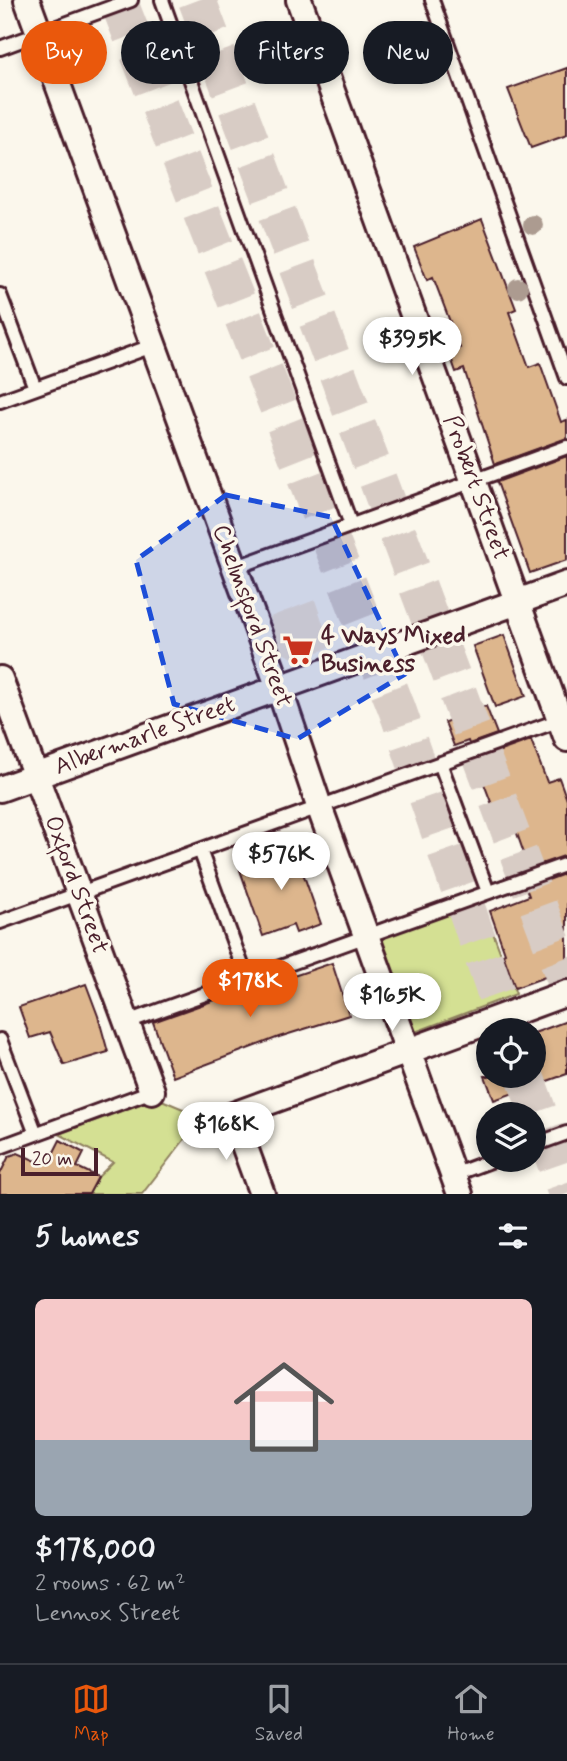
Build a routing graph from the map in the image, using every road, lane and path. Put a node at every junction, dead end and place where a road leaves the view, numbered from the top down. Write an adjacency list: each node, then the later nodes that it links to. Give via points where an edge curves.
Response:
1 (27, 0): 6 (street, Chelmsford Street)
2 (131, 0): 7 (lane)
3 (162, 0): 18 (lane)
4 (299, 0): 17 (street, Probert Street)
5 (432, 0): 13 (lane)
6 (34, 21)
7 (74, 21)
8 (21, 40): 9 (lane)
9 (0, 48)
10 (57, 84): 12 (street, Chelmsford Street)
11 (0, 295): 14 (lane)
12 (152, 346): 14 (lane); 19 (street, Chelmsford Street)
13 (567, 378)
14 (35, 388): 15 (lane)
15 (0, 401)
16 (567, 447): 17 (lane)
17 (474, 481): 18 (lane); 21 (street, Probert Street)
18 (351, 525): 19 (lane)
19 (234, 568): 23 (street, Chelmsford Street)
20 (567, 584): 21 (street, Albermarle Street)
21 (517, 602): 23 (street, Albermarle Street); 24 (street, Probert Street)
22 (0, 679): 26 (street, Oxford Street)
23 (279, 688): 26 (street, Albermarle Street); 28 (street, Chelmsford Street)
24 (565, 725): 25 (lane)
25 (440, 763): 28 (lane); 31 (lane)
26 (36, 776): 27 (street, Albermarle Street); 32 (street, Oxford Street)
27 (0, 789)
28 (319, 807): 29 (lane); 34 (street, Chelmsford Street)
29 (200, 850): 32 (lane); 35 (lane)
30 (567, 864): 31 (lane)
31 (488, 892): 34 (lane)
32 (79, 893): 33 (lane); 37 (street, Oxford Street)
33 (0, 922)
34 (366, 936): 35 (lane); 39 (street, Chelmsford Street)
35 (247, 979): 37 (lane)
36 (567, 993): 39 (street)
37 (127, 1022): 40 (street, Oxford Street)
38 (0, 1040): 42 (lane)
39 (408, 1051): 46 (street, Chelmsford Street); 47 (street, via 233,1115)
40 (152, 1091): 42 (lane)
41 (567, 1133): 43 (lane)
42 (36, 1134): 44 (lane)
43 (546, 1141)
44 (0, 1147)
45 (476, 1171): 46 (lane)
46 (457, 1184)
47 (262, 1194)

